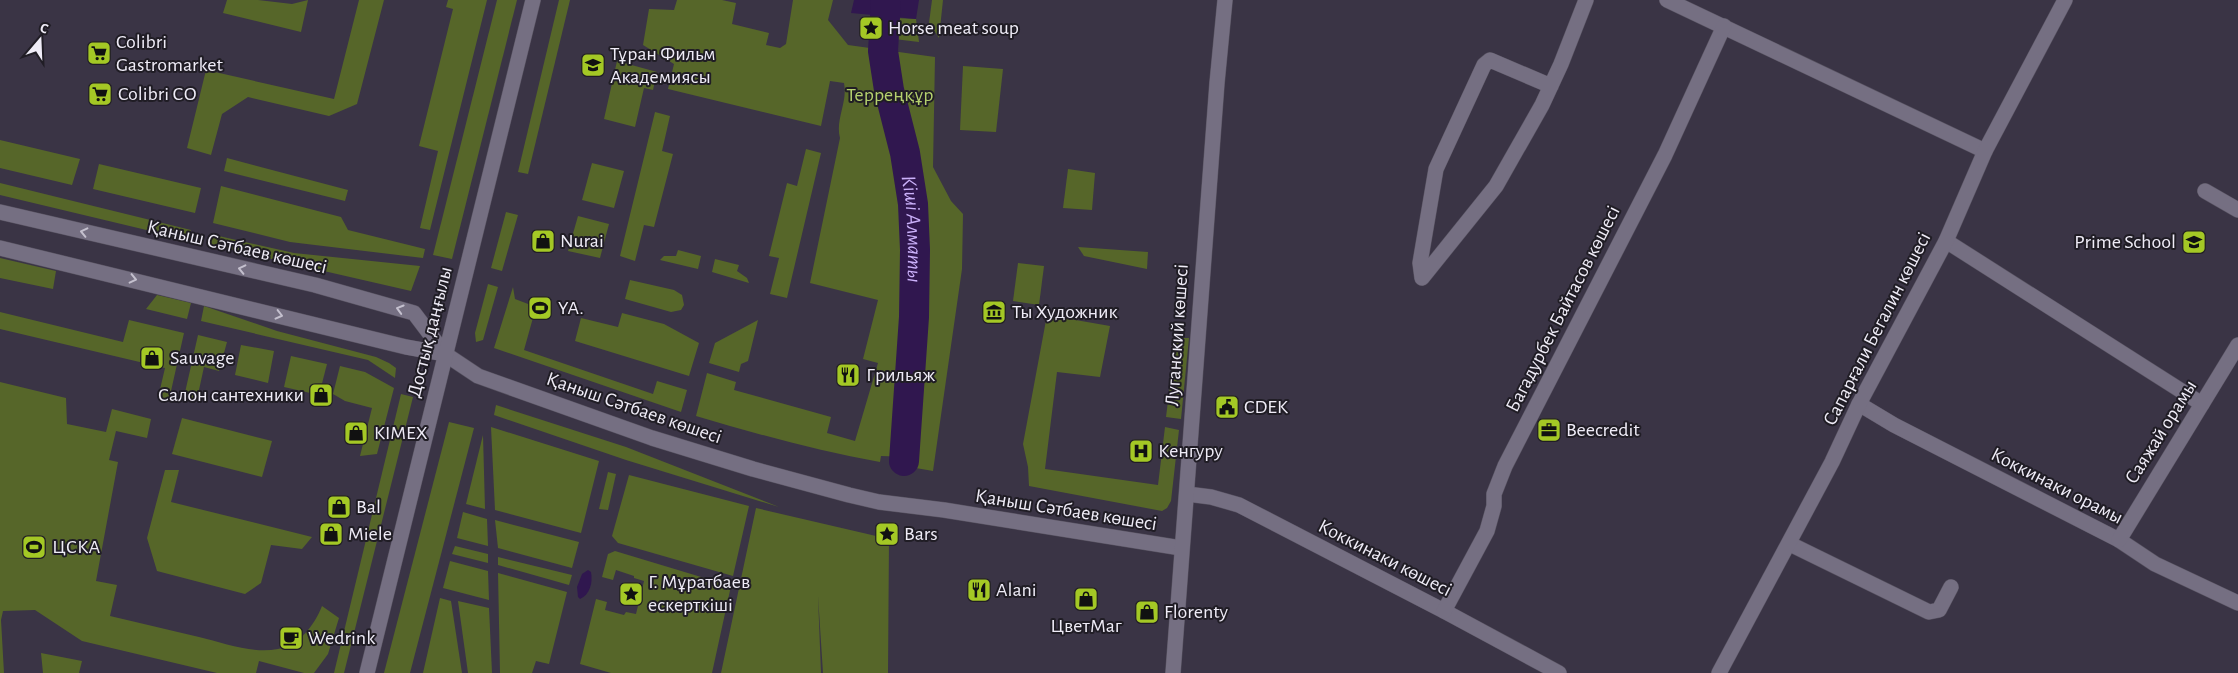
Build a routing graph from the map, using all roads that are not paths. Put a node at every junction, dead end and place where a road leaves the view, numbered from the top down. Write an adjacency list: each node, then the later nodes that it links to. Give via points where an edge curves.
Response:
1 (533, 0): 15 (street, Достық даңғылы)
2 (1225, 0): 18 (street, Луганский көшесі)
3 (1586, 0): 7 (street)
4 (1667, 0): 6 (street)
5 (2066, 0): 8 (street, Сапарғали Бегалин көшесі)
6 (1724, 26): 8 (street); 24 (street, Багадурбек Байтасов көшесі, via 1665,155 1505,466 1494,494 1488,531)
7 (1551, 86): 7 (street, via 1490,60 1484,65 1436,169 1420,263 1422,278 1496,186)
8 (1985, 151): 12 (street, Сапарғали Бегалин көшесі)
9 (2205, 191): 10 (street)
10 (2238, 210)
11 (0, 212): 15 (street, Қаныш Сәтбаев көшесі, one-way to 11, via 414,313 315,285)
12 (1946, 241): 16 (street, Сапарғали Бегалин көшесі); 17 (street)
13 (0, 248): 15 (street, Қаныш Сәтбаев көшесі, one-way to 15)
14 (2238, 346): 17 (street, Саяжай орамы)
15 (445, 354): 21 (street, Қаныш Сәтбаев көшесі, via 478,376 643,435 753,469 944,510); 25 (street, Достық даңғылы)
16 (1859, 404): 19 (street, Коккинаки орамы); 20 (street, Сапарғали Бегалин көшесі)
17 (2202, 404): 19 (street, Саяжай орамы)
18 (1187, 494): 21 (street, Луганский көшесі); 24 (street, Коккинаки көшесі, via 1239,505)
19 (2119, 540): 23 (street, Коккинаки орамы, via 2155,564)
20 (1790, 544): 22 (street, via 1929,612 1939,610); 28 (street, Сапарғали Бегалин көшесі)
21 (1181, 548): 26 (street, Луганский көшесі)
22 (1951, 588)
23 (2238, 603)
24 (1444, 611): 27 (street, Коккинаки көшесі)
25 (367, 673)
26 (1173, 673)
27 (1558, 673)
28 (1720, 673)

